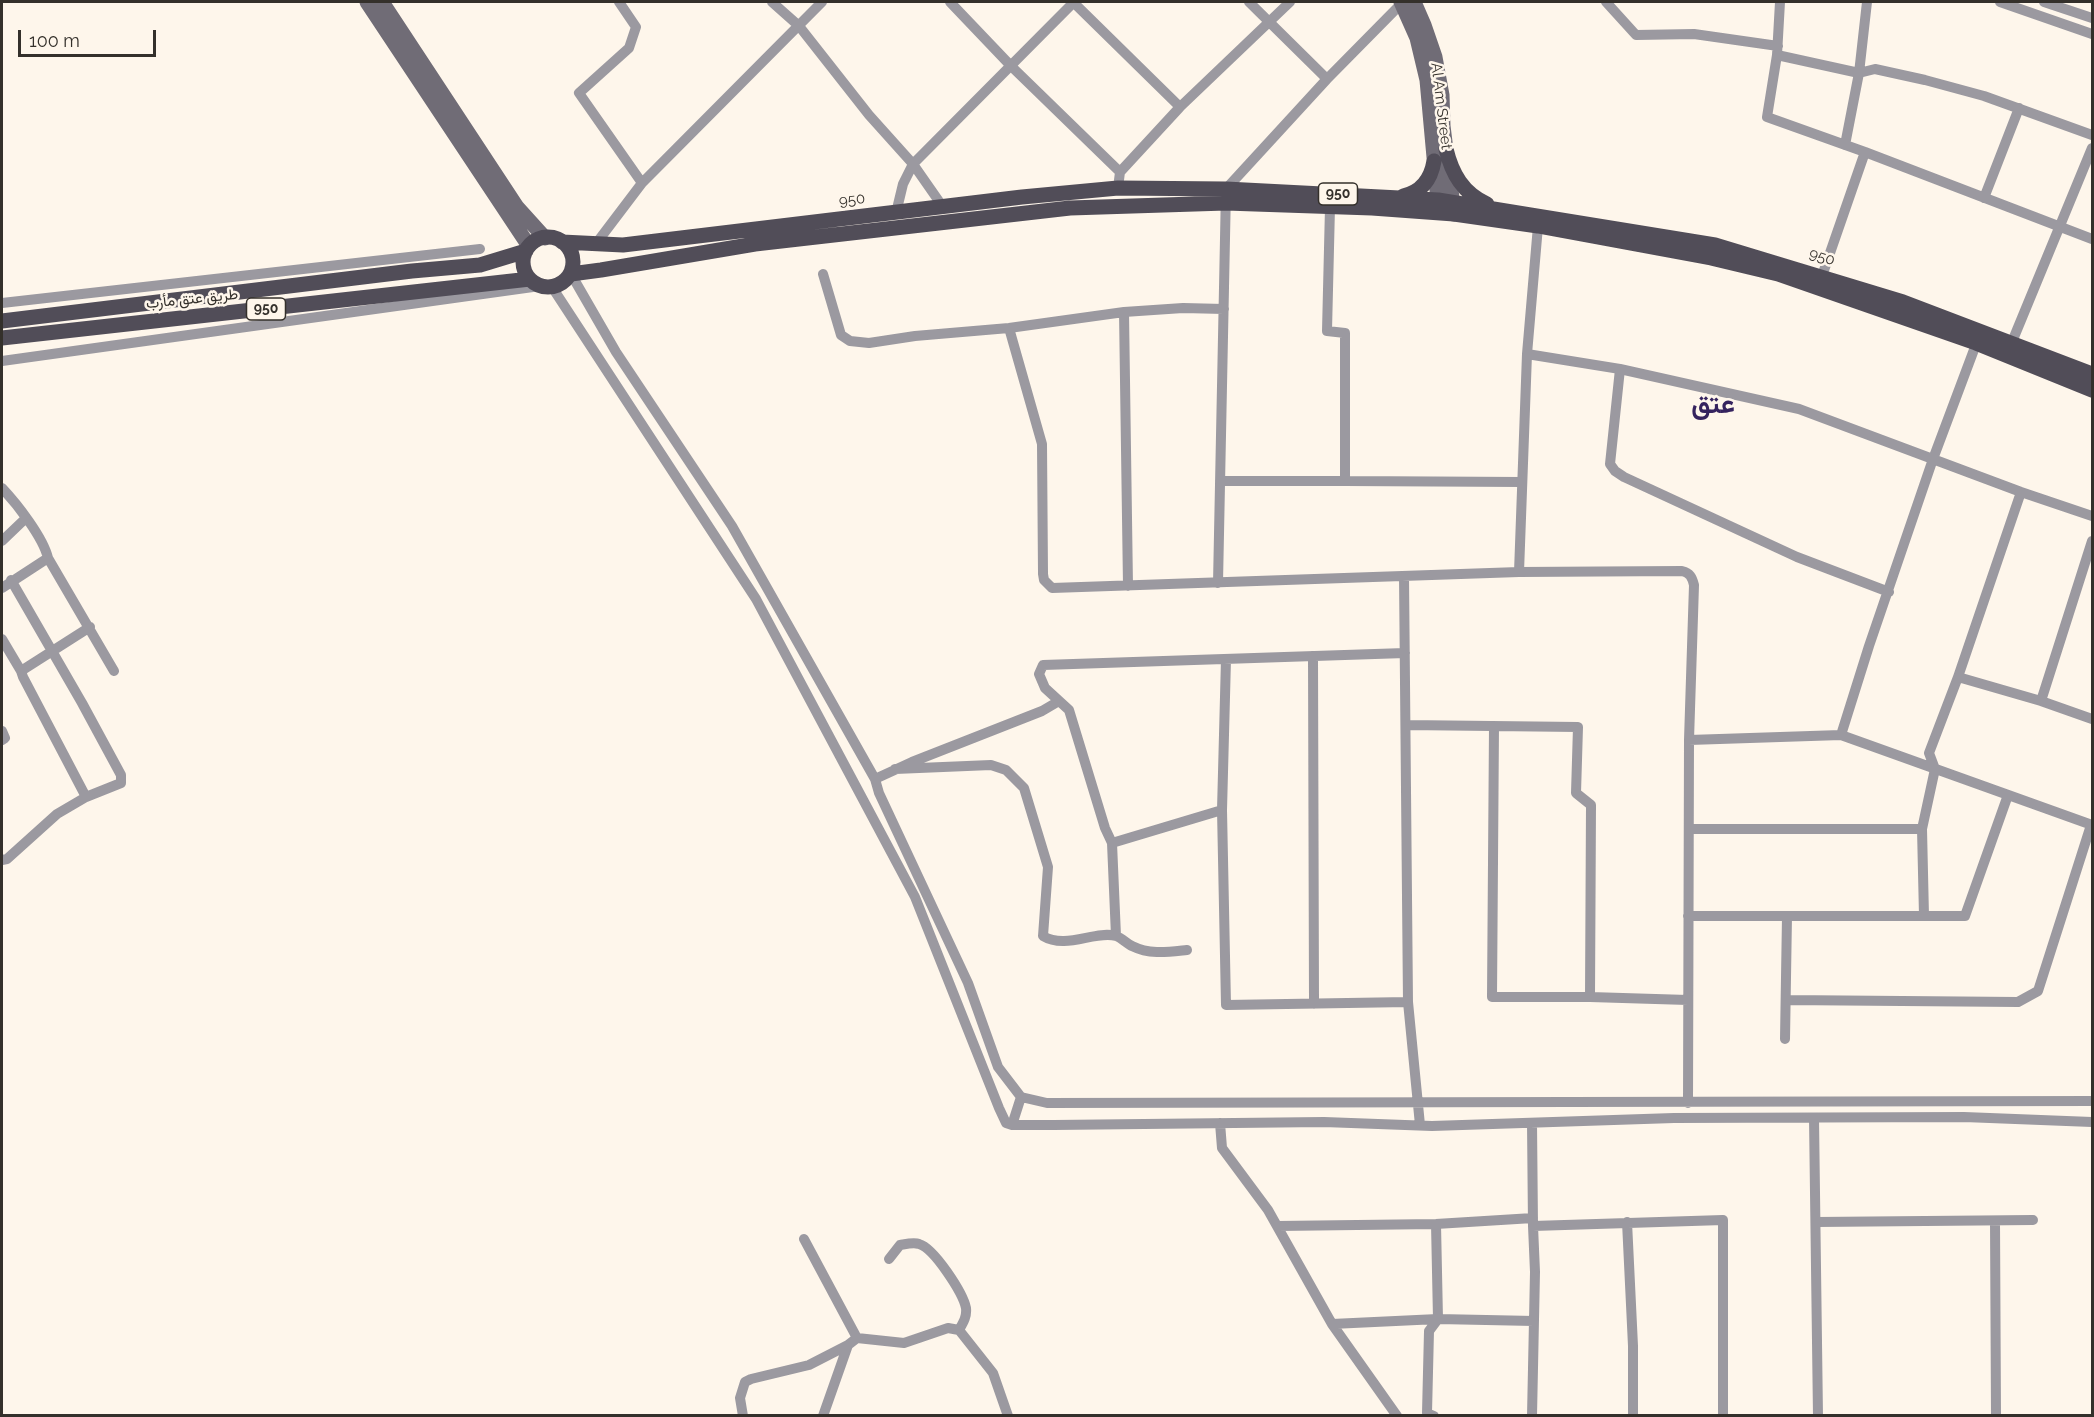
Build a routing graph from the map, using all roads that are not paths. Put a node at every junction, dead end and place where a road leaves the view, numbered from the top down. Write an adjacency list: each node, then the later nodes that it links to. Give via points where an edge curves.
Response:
1 (368, 2): 51 (main road)
2 (382, 2): 46 (main road, via 517,207)
3 (620, 2): 34 (street, via 636,27 629,48 579,93)
4 (772, 2): 18 (street)
5 (822, 2): 18 (street)
6 (950, 2): 21 (street)
7 (1073, 2): 21 (street); 24 (street)
8 (1249, 2): 17 (street)
9 (1290, 2): 17 (street)
10 (1405, 2): 23 (street); 29 (main road, Al Am Street, via 1424,25 1435,57); 31 (main road, Al Am Street, via 1426,80)
11 (1606, 2): 20 (street, via 1636,35 1694,34)
12 (1780, 2): 20 (street)
13 (1867, 2): 22 (street)
14 (2000, 2): 19 (street)
15 (2044, 2): 16 (street)
16 (2092, 18)
17 (1269, 21): 23 (street); 24 (street)
18 (799, 26): 32 (street); 34 (street)
19 (2092, 34)
20 (1778, 51): 22 (street); 27 (street, via 1767,117)
21 (1011, 66): 32 (street); 33 (street)
22 (1859, 73): 25 (street, via 1875,69); 27 (street)
23 (1327, 79): 36 (street)
24 (1180, 107): 33 (street)
25 (2019, 108): 26 (street); 38 (street)
26 (2092, 135)
27 (1845, 145): 30 (street)
28 (2092, 148): 45 (street)
29 (1446, 149): 40 (main road, Al Am Street); 41 (main road, via 1462,186)
30 (1865, 152): 38 (street); 54 (street)
31 (1434, 161): 37 (main road, via 1426,183 1412,194); 40 (main road, Al Am Street)
32 (913, 164): 42 (street); 43 (street)
33 (1120, 172): 35 (street)
34 (642, 183): 49 (street)
35 (1118, 189): 36 (main road, 950 / 950); 43 (main road, 950 / 950)
36 (1226, 196): 37 (main road, 950 / 950); 39 (main road, 950); 43 (main road, 950); 57 (street)
37 (1394, 196): 40 (main road, 950 / 950)
38 (1984, 198): 45 (street)
39 (1330, 207): 40 (main road, 950); 71 (street, via 1327,331 1345,333)
40 (1446, 207): 41 (main road, 950 / 950); 44 (main road, 950)
41 (1496, 208): 54 (main road, 950 / 950, via 1715,245)
42 (896, 213): 43 (main road, 950 / 950); 49 (main road, 950 / 950)
43 (944, 214): 52 (main road, 950)
44 (1539, 226): 61 (main road, 950, via 1778,274); 64 (street)
45 (2061, 227): 47 (street); 63 (street)
46 (545, 238): 48 (main road); 51 (main road)
47 (2092, 239)
48 (562, 242): 49 (main road, 950 / 950); 52 (main road, via 573,256)
49 (595, 245)
50 (480, 249): 56 (street)
51 (528, 249): 55 (main road, via 524,269); 59 (main road, طريق عتق مأرب / 950, via 480,265)
52 (571, 274): 55 (main road, via 563,283); 107 (street, via 616,352 732,526)
53 (823, 274): 60 (street, via 841,335 850,341 869,343)
54 (1822, 276): 61 (main road, 950 / 950, via 1902,302)
55 (540, 284): 62 (main road, طريق عتق مأرب / 950); 65 (street); 111 (street, via 756,599)
56 (2, 303)
57 (1224, 309): 58 (street); 70 (street)
58 (1124, 312): 60 (street); 84 (street)
59 (2, 321)
60 (1009, 328): 84 (street, via 1042,444 1044,580 1052,588)
61 (1978, 337): 63 (main road, 950 / 950); 68 (main road, 950); 69 (street)
62 (2, 338)
63 (2012, 342): 67 (main road, 950 / 950)
64 (1527, 354): 66 (street); 72 (street)
65 (2, 361)
66 (1620, 369): 69 (street, via 1799,409); 86 (street, via 1610,464 1615,471 1797,557)
67 (2092, 374)
68 (2092, 390)
69 (1933, 459): 74 (street); 86 (street)
70 (1220, 481): 71 (street); 83 (street)
71 (1345, 481): 72 (street)
72 (1522, 482): 80 (street)
73 (2, 488): 76 (street)
74 (2021, 492): 75 (street); 95 (street)
75 (2092, 516)
76 (26, 518): 77 (street); 79 (street)
77 (2, 541)
78 (2092, 541): 97 (street)
79 (48, 558): 82 (street); 87 (street)
80 (1520, 572): 81 (street); 104 (street, via 1688,573 1694,585)
81 (1404, 576): 83 (street); 90 (street)
82 (11, 580): 85 (street); 89 (street)
83 (1218, 583): 84 (street)
84 (1128, 586)
85 (2, 588)
86 (1888, 592): 102 (street)
87 (90, 627): 89 (street); 94 (street)
88 (2, 639): 93 (street)
89 (53, 651): 93 (street); 110 (street, via 121,776 121,783)
90 (1405, 653): 91 (street); 99 (street)
91 (1313, 656): 92 (street); 127 (street)
92 (1226, 659): 96 (street, via 1043,666 1039,674 1045,688); 112 (street)
93 (21, 671): 110 (street)
94 (114, 671)
95 (1958, 677): 97 (street); 106 (street, via 1929,753)
96 (1059, 701): 105 (street); 116 (street, via 1069,710)
97 (2041, 701): 98 (street)
98 (2092, 719)
99 (1406, 725): 100 (street); 126 (street)
100 (1494, 726): 123 (street, via 1578,727 1576,794 1591,805); 123 (street, via 1492,997)
101 (2, 731): 103 (street)
102 (1841, 735): 104 (street); 106 (street)
103 (2, 740)
104 (1689, 740): 114 (street)
105 (895, 769): 107 (street); 121 (street, via 991,765 1006,770 1024,788 1048,867 1043,936 1068,941)
106 (1935, 769): 109 (street); 115 (street)
107 (875, 779): 108 (street)
108 (879, 793): 111 (street); 129 (street, via 968,983 998,1067)
109 (2008, 795): 113 (street); 120 (street, via 1965,916)
110 (86, 797): 117 (street, via 57,814)
111 (863, 800): 142 (street, via 915,897 999,1108 1006,1123)
112 (1222, 810): 116 (street); 127 (street, via 1226,1005)
113 (2092, 825): 125 (street, via 2038,992 2018,1002)
114 (1689, 829): 115 (street); 118 (street)
115 (1922, 829): 120 (street)
116 (1112, 843): 121 (street)
117 (2, 860)
118 (1688, 916): 119 (street); 124 (street)
119 (1787, 916): 120 (street); 125 (street)
120 (1924, 916)
121 (1116, 936): 122 (street, via 1133,947 1155,953)
122 (1187, 950)
123 (1590, 997): 124 (street)
124 (1688, 1000): 134 (street)
125 (1786, 1000): 128 (street)
126 (1408, 1002): 127 (street); 133 (street)
127 (1314, 1004)
128 (1785, 1039)
129 (1021, 1097): 131 (street, via 1047,1103); 142 (street)
130 (2092, 1101): 134 (street)
131 (1161, 1103): 132 (street); 140 (street)
132 (1324, 1103): 133 (street); 137 (street)
133 (1417, 1103): 134 (street); 143 (street)
134 (1693, 1103): 135 (street)
135 (1700, 1118): 136 (street); 141 (street)
136 (1814, 1118): 138 (street, via 1964,1117); 148 (street)
137 (1324, 1122): 139 (street); 143 (street)
138 (2092, 1122)
139 (1220, 1123): 140 (street); 150 (street, via 1222,1148)
140 (1161, 1124): 142 (street)
141 (1533, 1124): 143 (street); 146 (street)
142 (1012, 1125)
143 (1420, 1125)
144 (2033, 1220): 145 (street)
145 (1995, 1221): 148 (street); 167 (street)
146 (1533, 1222): 147 (street); 149 (street); 154 (street)
147 (1627, 1222): 164 (street); 165 (street, via 1723,1220)
148 (1817, 1222): 166 (street)
149 (1436, 1224): 150 (street); 153 (street)
150 (1278, 1226): 155 (street)
151 (804, 1239): 157 (street)
152 (889, 1258): 156 (street, via 900,1245 919,1243 931,1251 964,1302 965,1320)
153 (1438, 1320): 154 (street); 155 (street); 162 (street, via 1429,1331 1426,1387 1426,1413)
154 (1534, 1321): 163 (street)
155 (1332, 1324): 161 (street)
156 (959, 1330): 157 (street, via 948,1328 903,1343); 160 (street, via 993,1373)
157 (853, 1342): 158 (street, via 809,1365 745,1382 740,1398); 159 (street)
158 (743, 1416)
159 (823, 1416)
160 (1008, 1416)
161 (1397, 1416)
162 (1434, 1416)
163 (1532, 1416)
164 (1633, 1416)
165 (1723, 1416)
166 (1818, 1416)
167 (1996, 1416)

